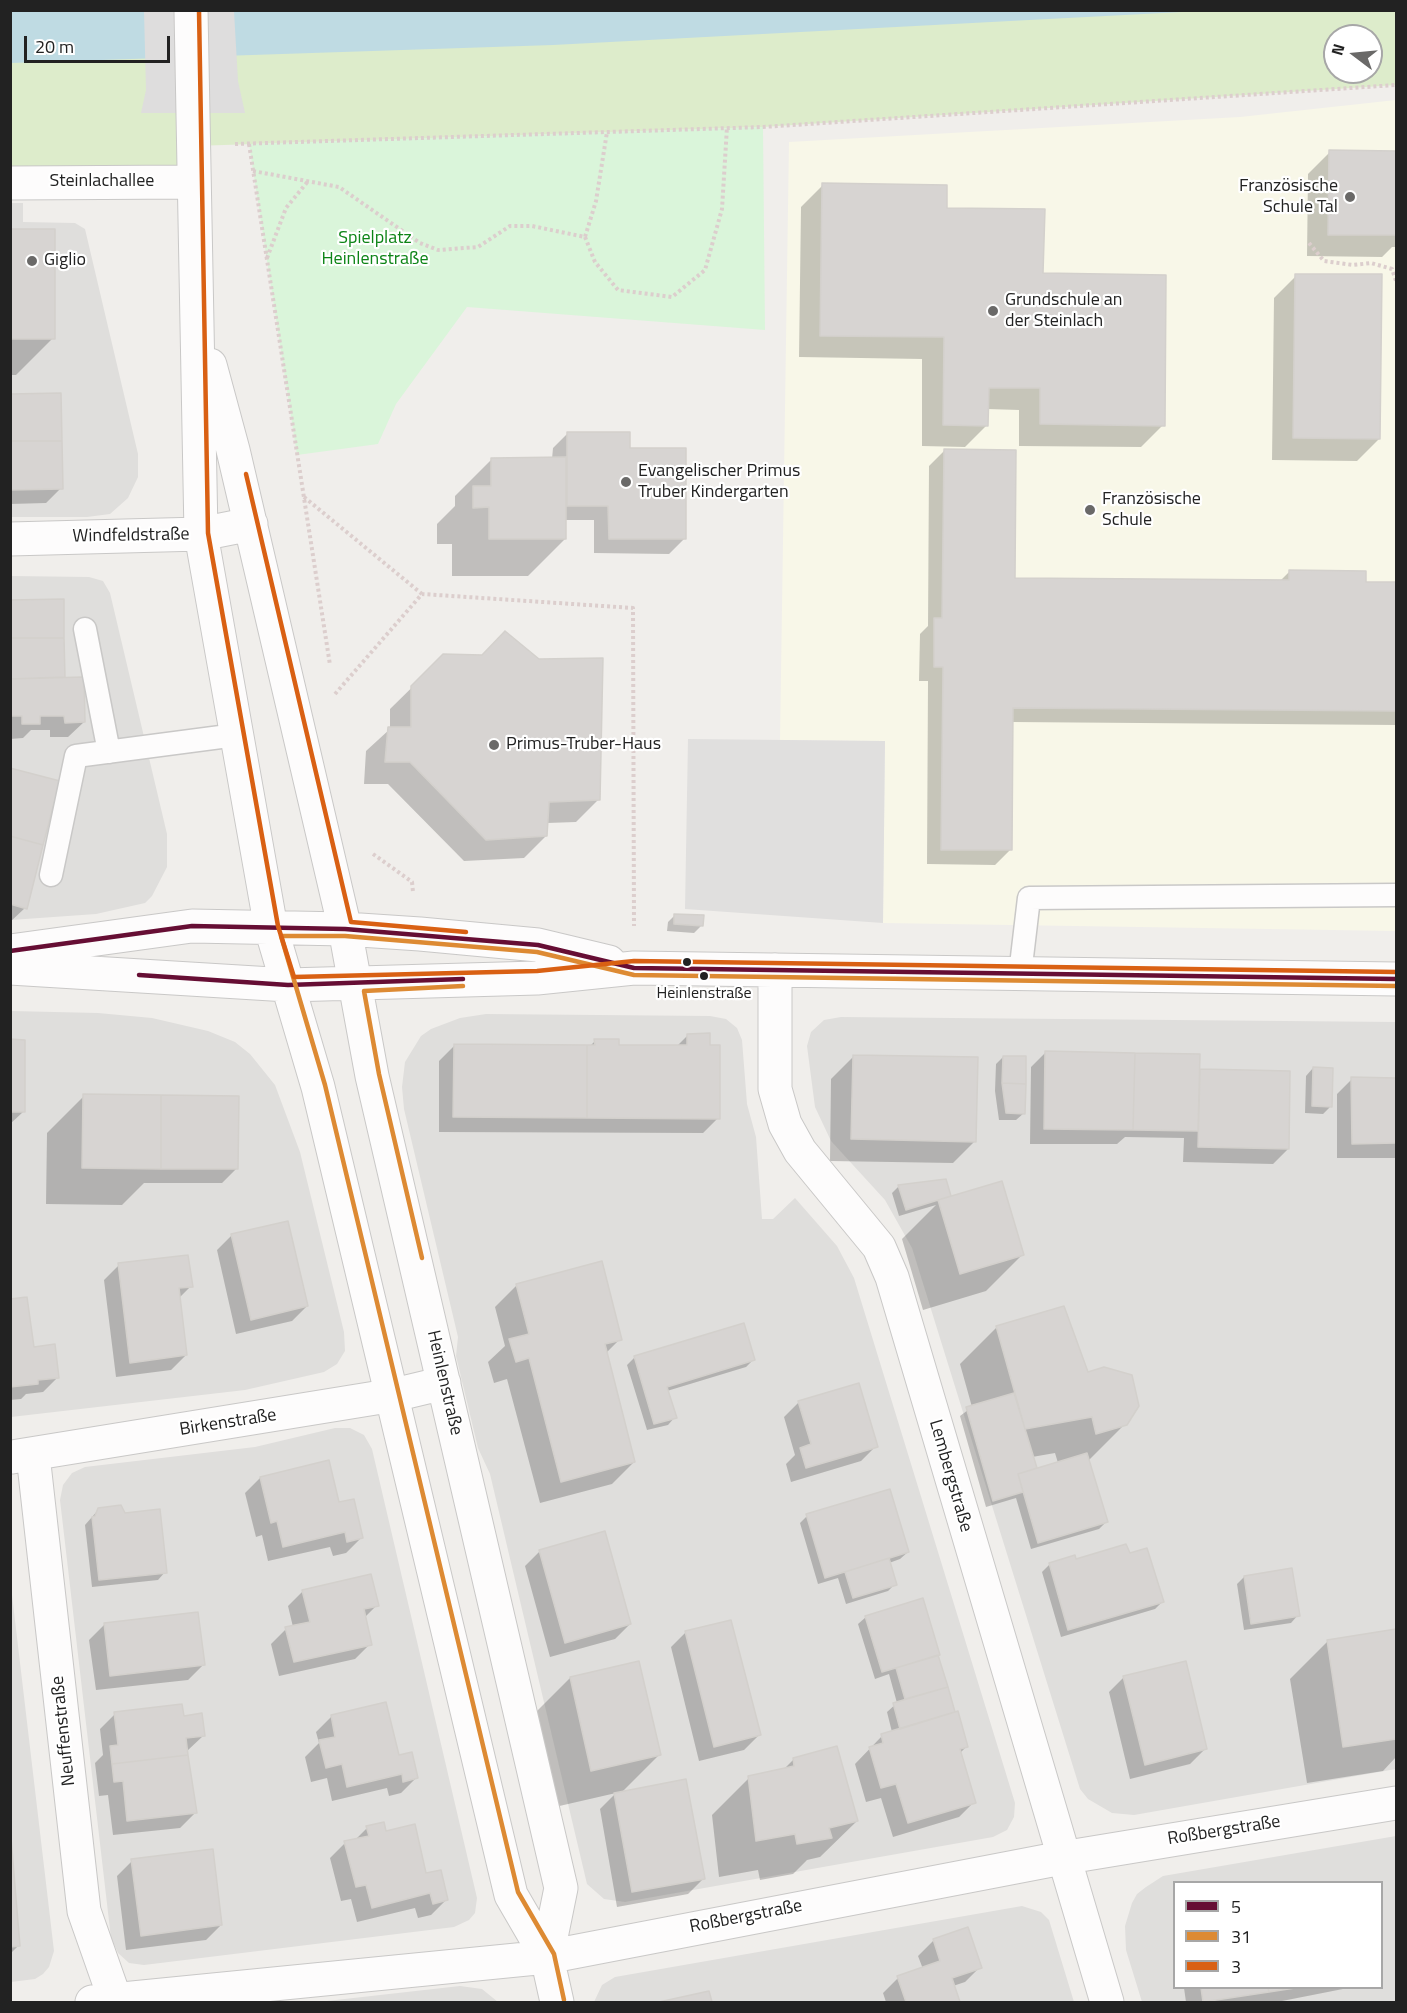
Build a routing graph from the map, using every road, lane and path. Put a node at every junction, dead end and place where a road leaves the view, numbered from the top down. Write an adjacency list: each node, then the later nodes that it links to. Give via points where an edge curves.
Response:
1 (191, 10): 6 (street, Heinlenstraße)
2 (1396, 85): 3 (path)
3 (727, 127): 4 (path); 11 (path, via 722,208 705,270 672,297 618,290 595,262)
4 (606, 132): 5 (path); 11 (path, via 596,201)
5 (249, 144): 6 (path); 7 (path)
6 (194, 146): 9 (street, Heinlenstraße)
7 (253, 171): 8 (path); 13 (path)
8 (309, 180): 11 (path, via 339,187 420,243 438,250 478,247 510,226 532,226); 13 (path, via 286,208)
9 (194, 182): 10 (street, Steinlachallee); 15 (street, Heinlenstraße)
10 (10, 183)
11 (585, 237)
12 (1309, 243): 14 (path, via 1324,261 1371,263 1392,269)
13 (267, 258): 16 (path)
14 (1396, 281)
15 (196, 319): 17 (street, Heinlenstraße); 18 (street, Heinlenstraße)
16 (304, 497): 20 (path); 22 (path)
17 (251, 525): 18 (street, Windfeldstraße); 32 (street, Heinlenstraße)
18 (201, 534): 19 (street, Windfeldstraße); 26 (street, Heinlenstraße)
19 (10, 539)
20 (422, 594): 24 (path); 36 (path, via 633,608)
21 (85, 629): 27 (lane)
22 (331, 671)
23 (333, 683): 24 (path)
24 (334, 694): 25 (path)
25 (336, 706)
26 (236, 735): 27 (lane); 31 (street, Heinlenstraße)
27 (109, 752): 29 (lane, via 76,756)
28 (370, 849): 33 (path, via 375,857 412,882)
29 (51, 875)
30 (1396, 895): 38 (lane, via 1029,898)
31 (271, 928): 32 (street); 34 (street, via 192,926); 41 (street, Heinlenstraße)
32 (345, 929): 33 (street); 40 (street, Heinlenstraße)
33 (420, 934): 36 (street, via 538,945)
34 (10, 951)
35 (10, 968): 41 (street)
36 (634, 968): 37 (street); 40 (street, via 537,978)
37 (775, 970): 38 (street); 46 (street, Lembergstraße, via 776,1089 785,1124 800,1151 879,1247 892,1277)
38 (1020, 974): 39 (street)
39 (1396, 979)
40 (355, 984): 41 (street); 42 (street, Heinlenstraße, via 372,1076)
41 (288, 985): 43 (street, Heinlenstraße, via 318,1087)
42 (444, 1383): 43 (street, Birkenstraße); 47 (street, Heinlenstraße, via 561,1888)
43 (394, 1395): 44 (street, Birkenstraße); 47 (street, Heinlenstraße, via 511,1895)
44 (22, 1456): 48 (street, Neuffenstraße, via 84,1911)
45 (1396, 1803): 46 (street, Roßbergstraße)
46 (1062, 1858): 47 (street, Roßbergstraße); 50 (street, Lembergstraße)
47 (547, 1957): 48 (street, Roßbergstraße); 49 (street, Heinlenstraße)
48 (107, 2001)
49 (557, 2002)
50 (1107, 2002)

